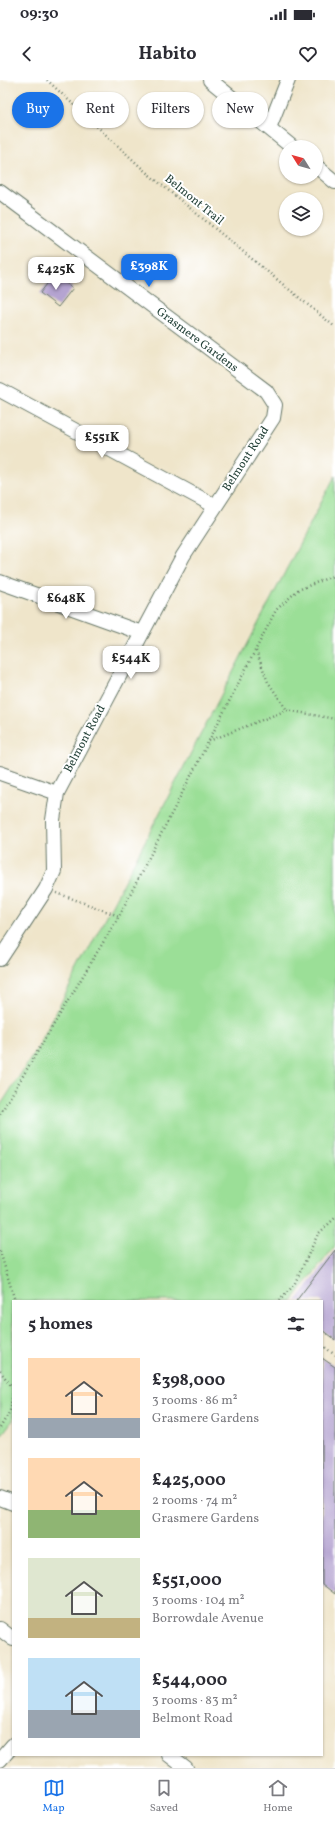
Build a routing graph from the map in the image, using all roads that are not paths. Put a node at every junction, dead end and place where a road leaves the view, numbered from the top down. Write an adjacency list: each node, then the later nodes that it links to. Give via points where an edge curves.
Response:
1 (210, 80): 3 (street)
2 (288, 80): 3 (street)
3 (269, 128): 4 (street)
4 (284, 140)
5 (323, 172): 6 (street)
6 (335, 182)
7 (0, 192): 9 (street, Grasmere Gardens, via 266,391)
8 (0, 390): 10 (street)
9 (274, 405): 10 (street, Belmont Road, via 273,418)
10 (215, 506): 12 (street, Belmont Road, via 183,556)
11 (0, 582): 12 (street)
12 (142, 633): 14 (street, Belmont Road)
13 (0, 773): 14 (street)
14 (57, 793): 15 (street, Belmont Road, via 53,820 54,871 46,889)
15 (0, 959)
16 (0, 1498): 17 (street)
17 (12, 1503)
18 (0, 1629): 19 (street)
19 (12, 1638)
20 (12, 1746): 22 (street)
21 (170, 1756): 23 (street)
22 (0, 1760)
23 (186, 1768)

